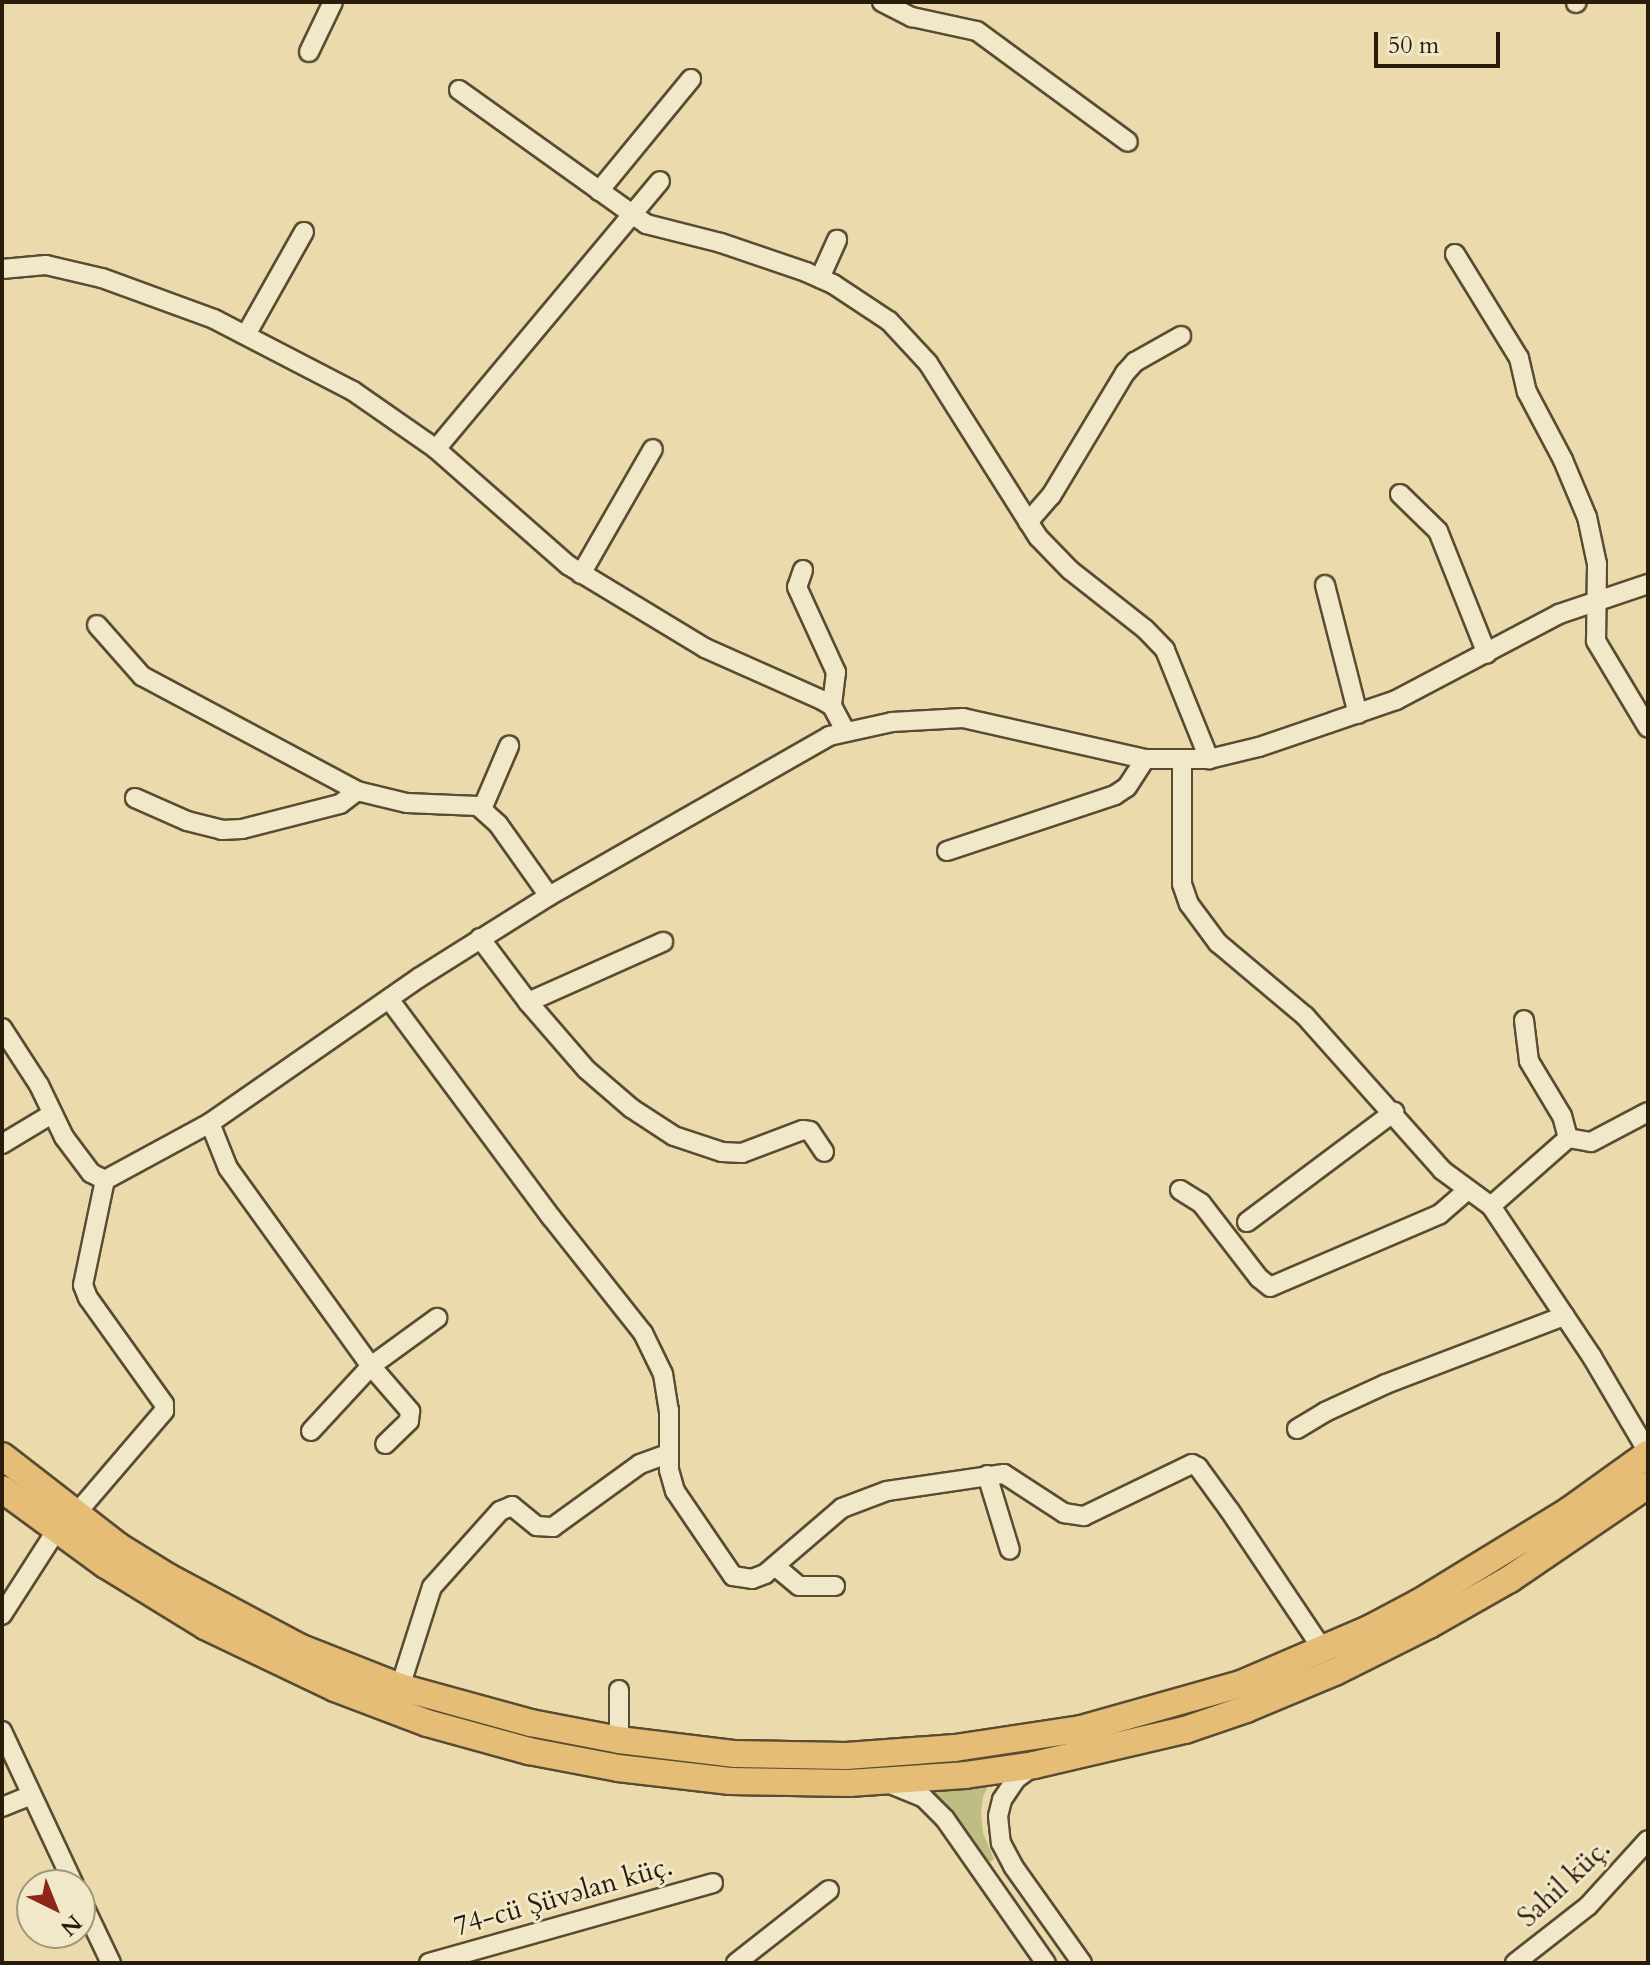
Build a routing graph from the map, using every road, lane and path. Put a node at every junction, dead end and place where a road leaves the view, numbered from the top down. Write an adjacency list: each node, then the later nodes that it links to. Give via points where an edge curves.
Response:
1 (333, 2): 3 (street)
2 (882, 2): 6 (street, via 912,17 977,31)
3 (309, 52)
4 (691, 79): 8 (street)
5 (459, 90): 8 (street)
6 (1128, 142)
7 (660, 181): 9 (street)
8 (599, 191): 9 (street)
9 (631, 215): 14 (street, via 660,229 721,243); 17 (street)
10 (304, 232): 15 (street)
11 (837, 240): 14 (street)
12 (1455, 254): 25 (street, via 1519,358 1527,392 1587,517 1597,564)
13 (2, 269): 15 (street, via 67,269)
14 (820, 278): 20 (street, via 889,321 915,347)
15 (247, 333): 17 (street, via 353,391)
16 (1181, 336): 20 (street, via 1125,373 1051,496)
17 (436, 449): 22 (street)
18 (653, 449): 22 (street)
19 (1400, 494): 27 (street, via 1438,531)
20 (1028, 522): 34 (street, via 1062,562 1165,650)
21 (803, 570): 28 (street, via 797,587 836,672)
22 (581, 574): 28 (street, via 705,648)
23 (1648, 584): 25 (street)
24 (1325, 585): 29 (street)
25 (1596, 601): 27 (street, via 1540,623); 30 (street, via 1596,641)
26 (97, 625): 36 (street, via 142,676)
27 (1487, 654): 29 (street)
28 (832, 706): 31 (street)
29 (1358, 714): 34 (street)
30 (1648, 728)
31 (845, 730): 33 (street, via 963,718); 40 (street, via 808,746)
32 (509, 746): 38 (street)
33 (1145, 759): 35 (street); 39 (street, via 1127,787 1115,795)
34 (1209, 759): 35 (street)
35 (1182, 761): 47 (street, via 1182,884 1189,904 1210,935 1305,1016)
36 (357, 791): 37 (street, via 340,804 222,830); 38 (street, via 407,803)
37 (135, 798)
38 (482, 809): 40 (street)
39 (947, 851)
40 (549, 896): 41 (street)
41 (480, 938): 43 (street); 44 (street)
42 (663, 942): 44 (street)
43 (389, 999): 50 (street); 66 (street, via 643,1333 663,1374)
44 (528, 1002): 53 (street, via 587,1070 674,1136 742,1153 803,1130 810,1131)
45 (1524, 1020): 51 (street, via 1529,1061 1562,1116)
46 (2, 1028): 49 (street)
47 (1394, 1112): 56 (street, via 1442,1170); 58 (street)
48 (1648, 1112): 51 (street, via 1591,1142)
49 (52, 1114): 52 (street); 54 (street, via 84,1165)
50 (210, 1123): 54 (street); 61 (street, via 228,1168)
51 (1568, 1138): 57 (street)
52 (2, 1144)
53 (824, 1152)
54 (105, 1180): 71 (street, via 83,1285 164,1411)
55 (1180, 1190): 56 (street, via 1201,1203 1270,1287 1440,1214)
56 (1468, 1190): 57 (street)
57 (1491, 1206): 59 (street)
58 (1247, 1222)
59 (1564, 1316): 62 (street, via 1386,1384); 65 (street)
60 (437, 1318): 61 (street)
61 (371, 1366): 63 (street); 64 (street, via 411,1416)
62 (1297, 1429)
63 (311, 1431)
64 (385, 1444)
65 (1648, 1453): 76 (main road, via 1499,1556)
66 (668, 1454): 73 (street, via 675,1491 723,1566 742,1579); 77 (street, via 640,1464 553,1527 537,1526 512,1506 500,1511 432,1587)
67 (2, 1456): 71 (main road)
68 (987, 1475): 72 (street); 73 (street, via 856,1501 828,1518); 76 (street, via 1013,1477 1064,1513 1084,1516 1185,1466 1198,1467)
69 (1648, 1485): 81 (main road, via 1510,1579 1335,1672 1185,1730)
70 (2, 1489): 71 (main road)
71 (66, 1523): 75 (street); 77 (main road, via 311,1652); 82 (main road, via 155,1597 205,1626 335,1688 427,1723 618,1768 730,1781)
72 (1010, 1550)
73 (775, 1566): 74 (street, via 799,1586)
74 (835, 1586)
75 (2, 1615)
76 (1323, 1650): 80 (main road, via 1178,1704 1081,1729 955,1748 883,1755 751,1754)
77 (400, 1687): 80 (main road, via 531,1723)
78 (619, 1690): 80 (street)
79 (2, 1731): 83 (street)
80 (619, 1740)
81 (1034, 1765): 82 (main road); 94 (street, via 1002,1800 1001,1843)
82 (884, 1782): 93 (street, via 923,1797 945,1819)
83 (31, 1795): 84 (street); 86 (street)
84 (2, 1807)
85 (1648, 1840): 95 (street, Sahil küç., via 1588,1906)
86 (66, 1869)
87 (713, 1883): 91 (street, 74-cü Şüvəlan küç.)
88 (829, 1890): 92 (street)
89 (96, 1932): 90 (street)
90 (111, 1963)
91 (429, 1963)
92 (736, 1963)
93 (1046, 1963)
94 (1082, 1963)
95 (1515, 1963)

